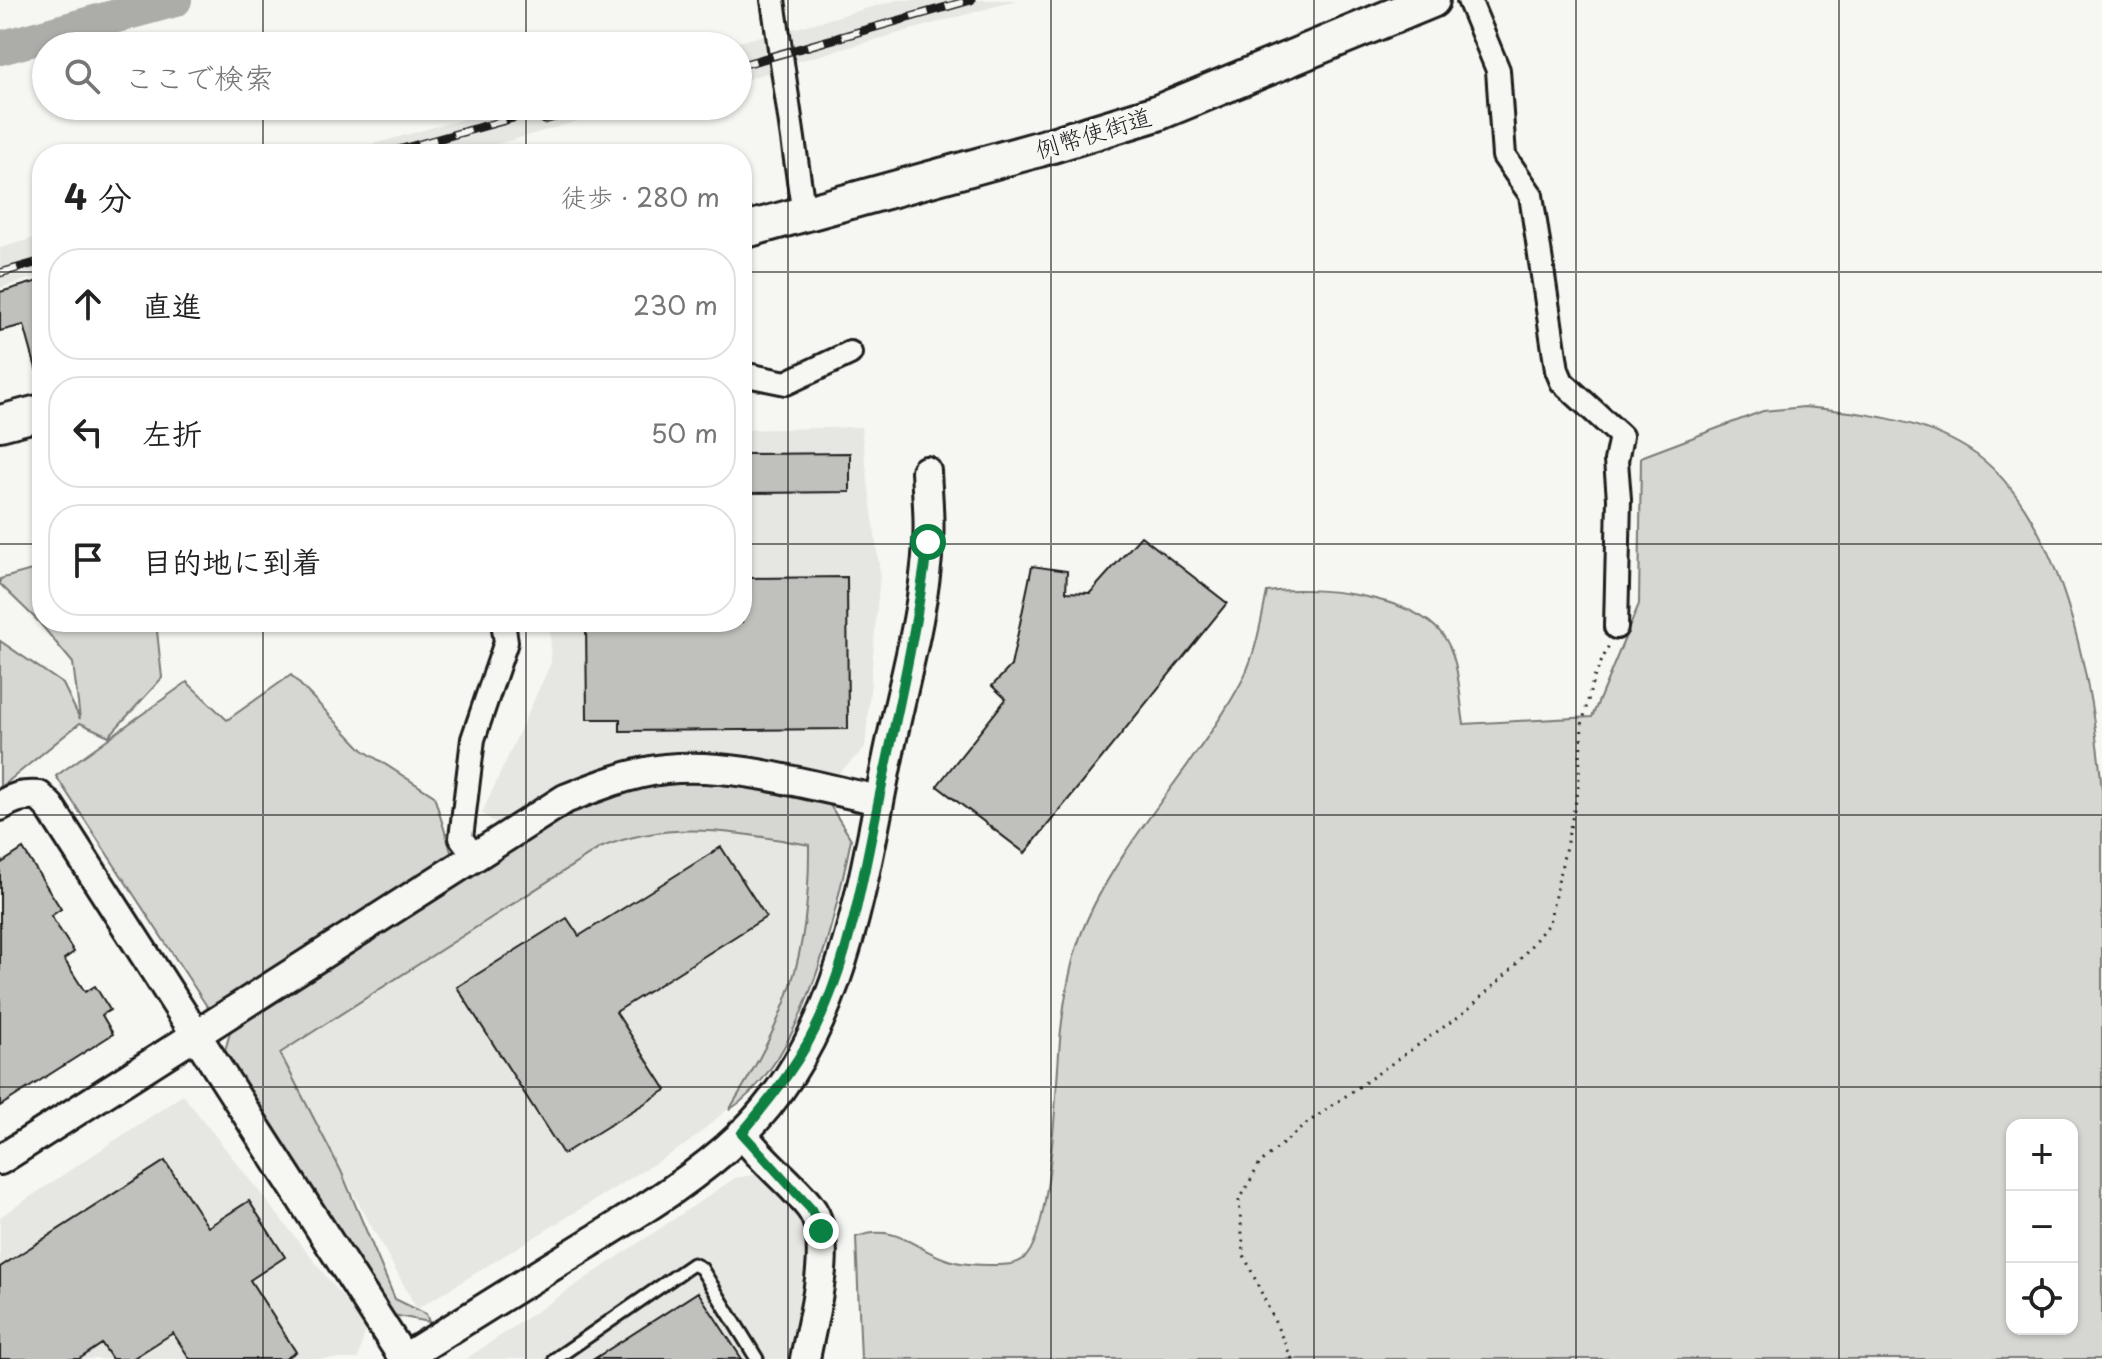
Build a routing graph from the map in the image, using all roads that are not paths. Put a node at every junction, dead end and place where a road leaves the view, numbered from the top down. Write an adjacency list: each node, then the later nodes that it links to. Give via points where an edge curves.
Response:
1 (773, 0): 4 (street)
2 (1432, 0): 4 (main road, 例幣使街道, via 1157,113)
3 (1469, 0): 11 (street, via 1498,70 1504,156 1531,195 1557,370 1562,382 1621,436 1616,461)
4 (804, 215): 5 (main road, 例幣使街道)
5 (752, 228)
6 (850, 353): 7 (street, via 786,383)
7 (752, 376)
8 (32, 415): 9 (main road)
9 (0, 423)
10 (926, 471): 13 (street, via 928,542 921,598)
11 (1616, 627)
12 (504, 632): 15 (street, via 506,642 473,739 461,838)
13 (879, 800): 15 (street, via 758,775 695,767 663,769 565,799); 17 (street, via 862,886 822,1014 798,1058)
14 (0, 806): 16 (street, via 27,795 39,796 50,807)
15 (475, 857): 16 (street)
16 (198, 1035): 18 (street); 19 (street)
17 (742, 1133): 19 (street, via 632,1216); 22 (street, via 811,1209 821,1231)
18 (0, 1160)
19 (403, 1359)
20 (555, 1359): 21 (lane, via 693,1264 701,1268)
21 (757, 1359)
22 (805, 1359)

